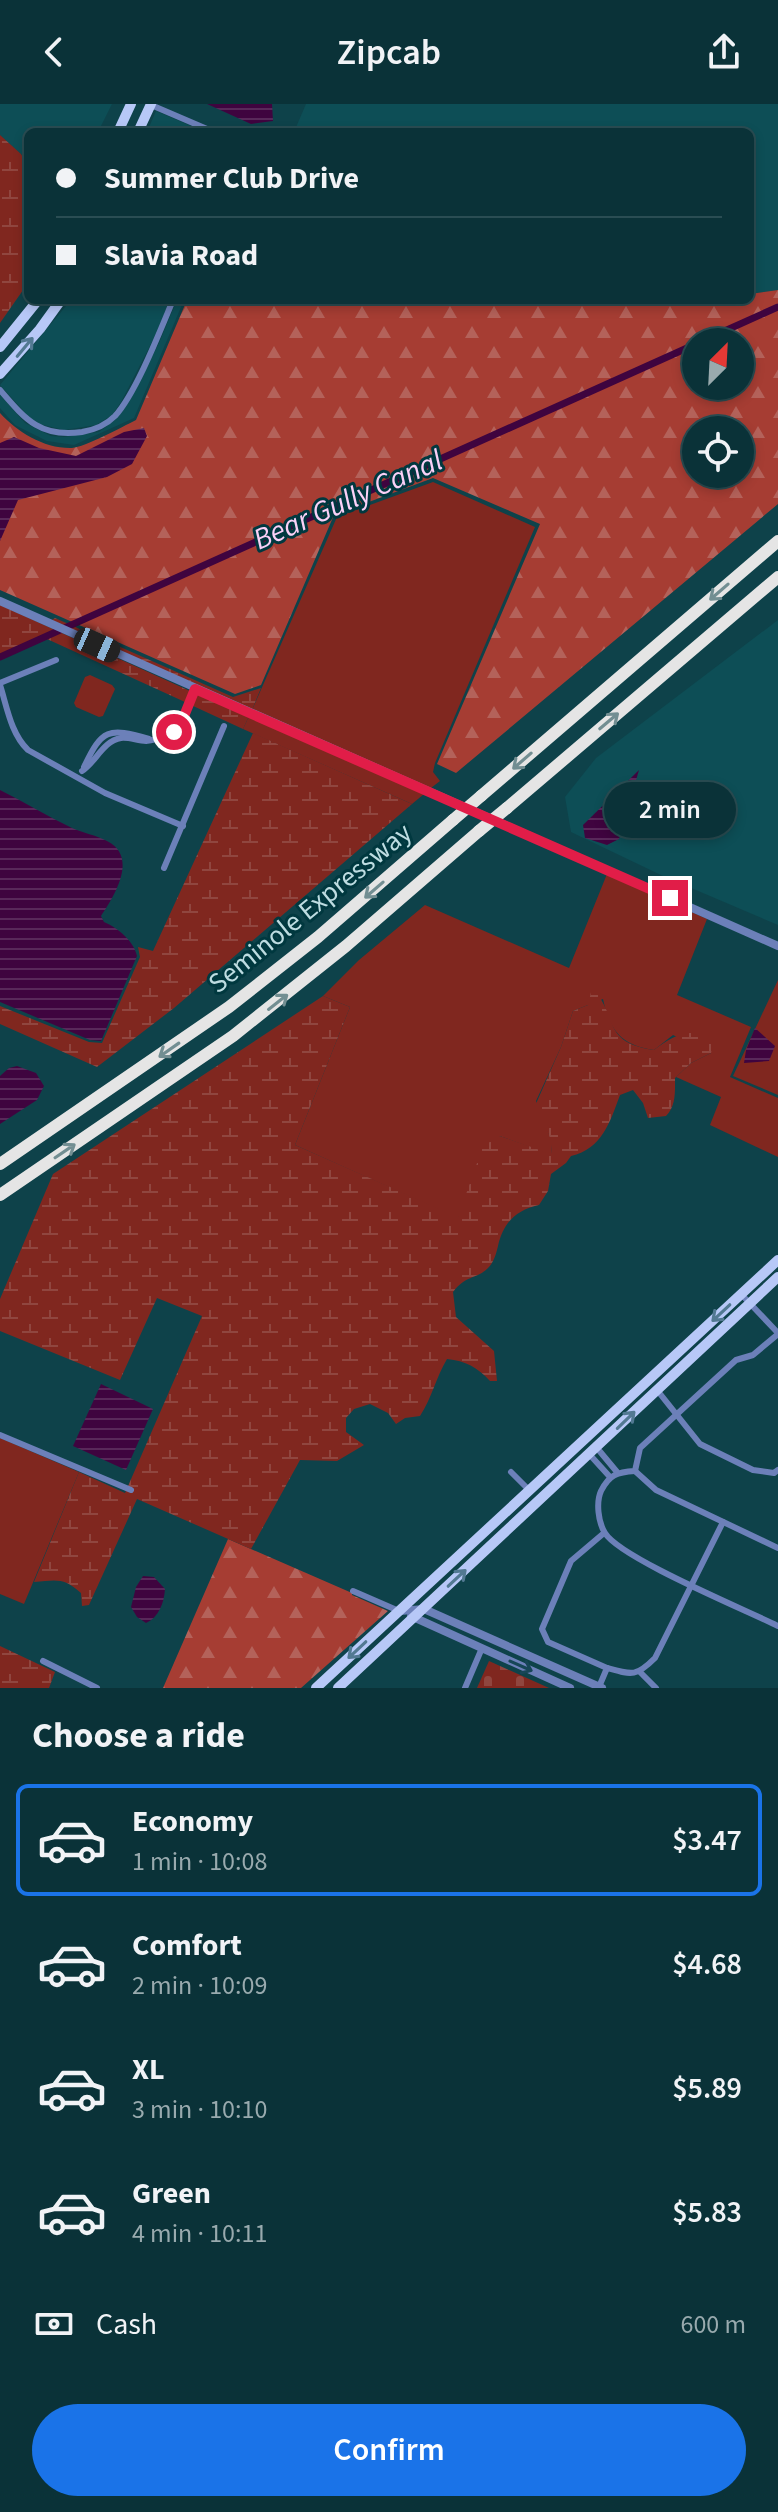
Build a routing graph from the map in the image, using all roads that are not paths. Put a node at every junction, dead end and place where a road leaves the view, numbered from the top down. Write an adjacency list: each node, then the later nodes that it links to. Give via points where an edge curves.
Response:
1 (131, 104): 3 (main road)
2 (151, 104): 4 (main road); 5 (street)
3 (120, 128)
4 (140, 128)
5 (205, 128)
6 (35, 304): 9 (main road)
7 (58, 304): 10 (main road, one-way to 7)
8 (171, 304): 11 (street, via 124,403 97,429 64,434 37,427)
9 (0, 347)
10 (0, 374)
11 (0, 390)
12 (778, 541): 23 (highway, Seminole Expressway, one-way to 23, bridge, via 318,937 229,1007)
13 (778, 577): 24 (highway, Seminole Expressway, one-way to 13, bridge, via 233,1036)
14 (0, 601): 17 (street)
15 (56, 660): 16 (street)
16 (0, 684): 19 (street, via 21,743)
17 (195, 689): 19 (street, via 174,732 152,740 121,738); 22 (street)
18 (224, 726): 20 (street)
19 (81, 774): 20 (street, via 105,793)
20 (183, 826): 21 (street)
21 (164, 868)
22 (778, 946)
23 (0, 1164)
24 (0, 1195)
25 (778, 1260): 27 (main road)
26 (778, 1277): 28 (main road)
27 (741, 1294): 28 (street); 40 (main road, one-way to 40)
28 (749, 1303): 29 (street); 30 (main road)
29 (778, 1334): 31 (street, via 753,1355 736,1360)
30 (657, 1390): 31 (street); 33 (main road, one-way to 30)
31 (678, 1414): 34 (street, via 700,1444 753,1470); 35 (street, via 640,1448)
32 (0, 1435): 39 (street)
33 (593, 1451): 37 (street); 38 (street); 46 (main road, one-way to 33)
34 (778, 1470)
35 (635, 1471): 37 (street); 41 (street, via 656,1490)
36 (511, 1472): 40 (street)
37 (617, 1472): 38 (street)
38 (610, 1477): 42 (street, via 598,1498)
39 (131, 1490)
40 (529, 1490): 47 (main road)
41 (723, 1522): 43 (street); 44 (street)
42 (604, 1533): 44 (street, via 618,1546); 52 (street, via 571,1561 542,1629 548,1642)
43 (778, 1548)
44 (690, 1584): 49 (street); 53 (street, via 655,1658)
45 (353, 1591): 47 (street)
46 (424, 1609): 47 (street); 48 (main road); 54 (street)
47 (399, 1611): 48 (street); 56 (main road, one-way to 56)
48 (414, 1618): 50 (street); 57 (main road)
49 (778, 1626)
50 (482, 1648): 58 (street); 59 (street, one-way to 59)
51 (43, 1661): 55 (street)
52 (607, 1668): 53 (street, via 631,1675); 54 (street)
53 (640, 1672): 60 (street)
54 (600, 1687)
55 (97, 1688)
56 (316, 1688)
57 (338, 1688)
58 (465, 1688)
59 (570, 1688)
60 (656, 1688)

